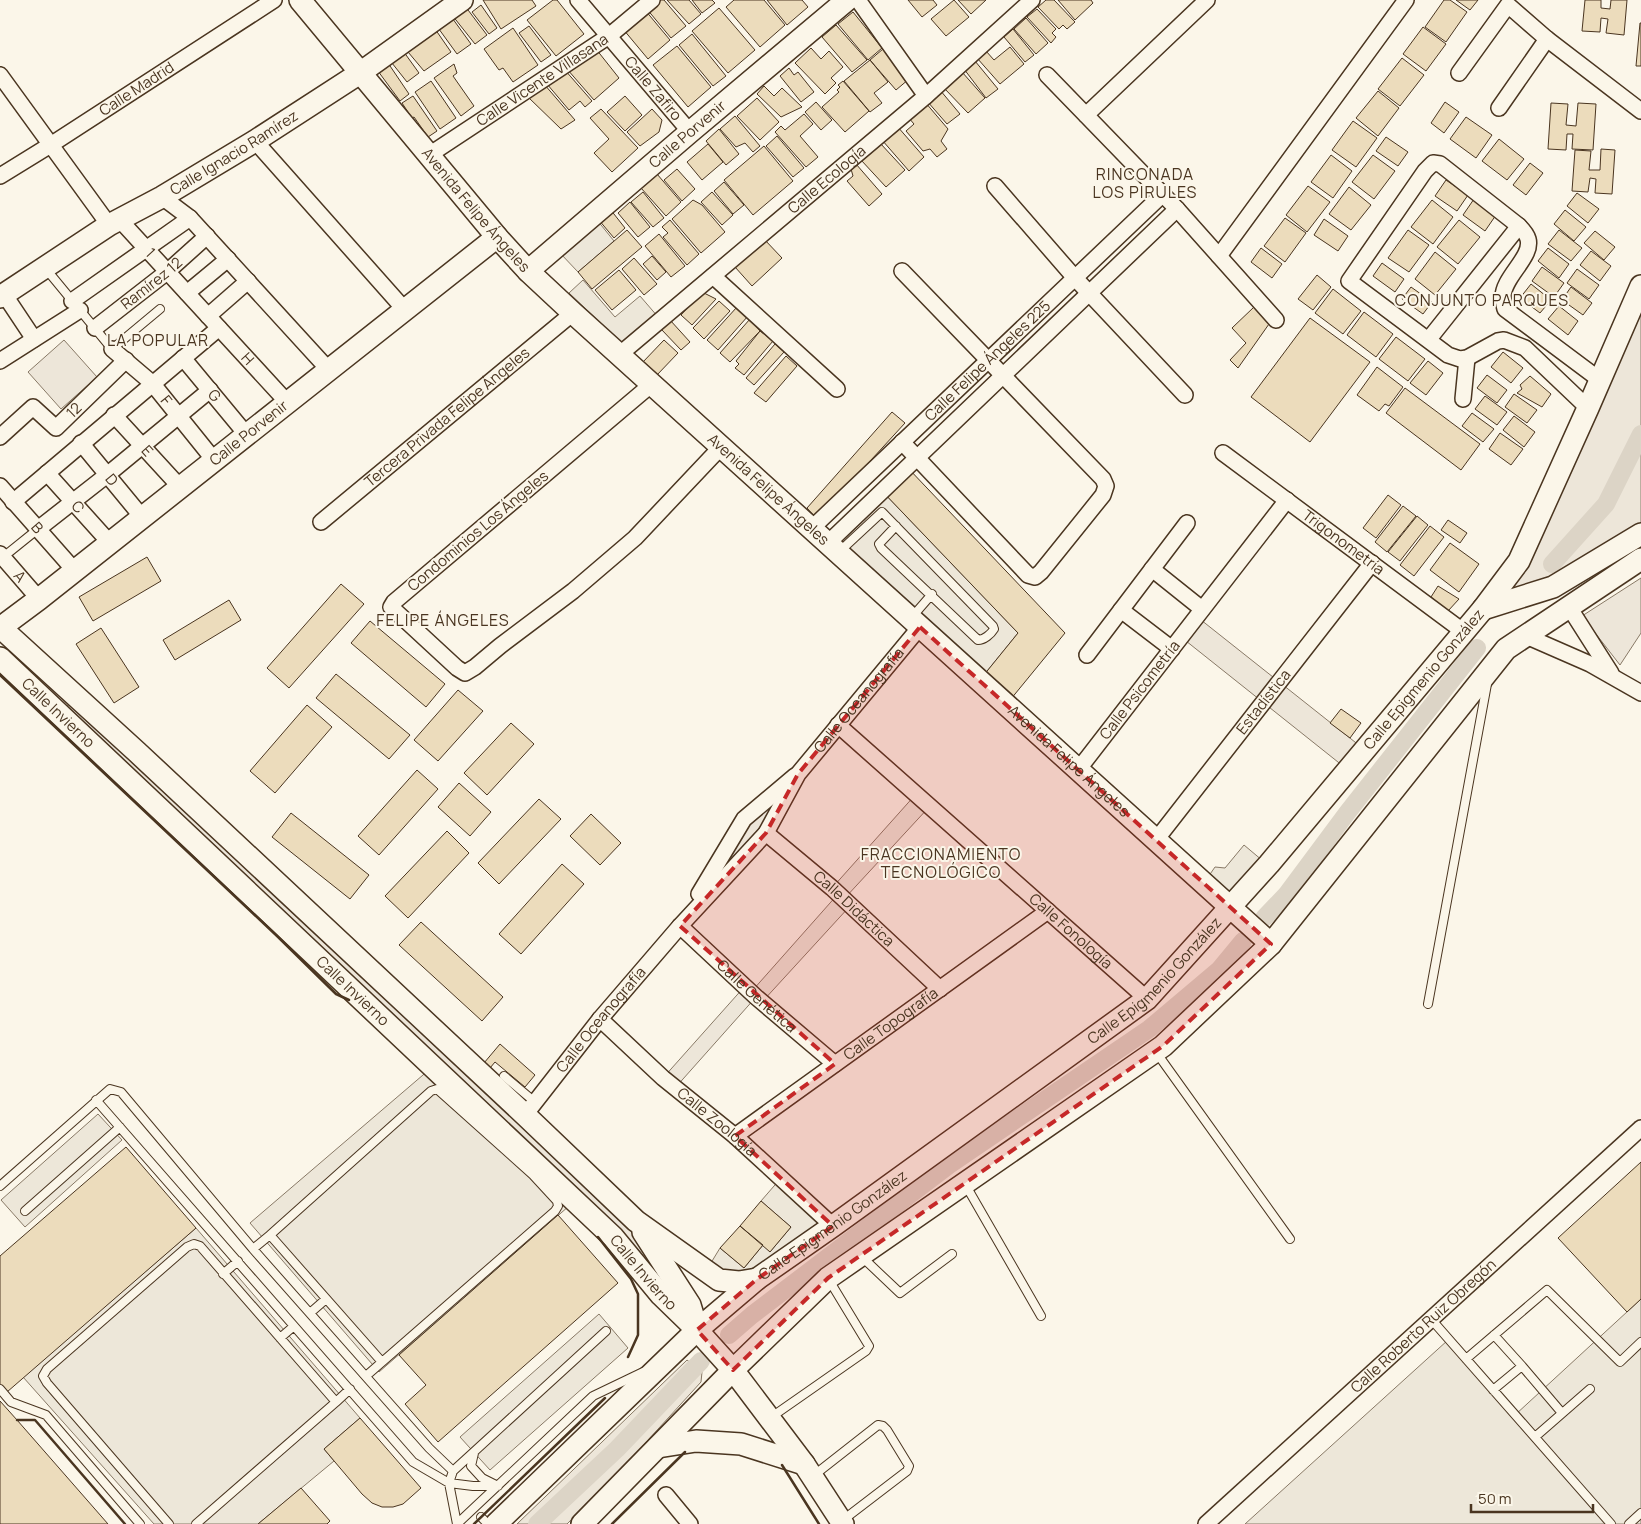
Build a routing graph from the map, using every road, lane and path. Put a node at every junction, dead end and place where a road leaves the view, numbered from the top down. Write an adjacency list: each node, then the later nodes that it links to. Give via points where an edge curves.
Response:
1 (274, 0): 23 (street, Calle Madrid)
2 (300, 0): 13 (street, Avenida Felipe Ángeles)
3 (462, 0): 13 (street, Calle Ignacio Ramírez)
4 (578, 0): 11 (street, Calle Zafiro)
5 (652, 0): 11 (street, Calle Vicente Villasana)
6 (847, 0): 21 (street, Calle Porvenir)
7 (858, 0): 17 (street)
8 (1032, 0): 17 (street, Calle Ecología)
9 (1207, 0): 20 (street)
10 (1406, 0): 36 (street)
11 (610, 36): 21 (street, Calle Zafiro); 24 (street, Calle Vicente Villasana)
12 (1547, 39): 14 (street, via 1508,5); 18 (street); 19 (street)
13 (360, 73): 22 (street, Calle Ignacio Ramírez); 24 (street, Avenida Felipe Ángeles)
14 (1458, 73)
15 (0, 75): 23 (street, 1)
16 (1047, 75): 20 (street)
17 (926, 96): 42 (street, Calle Ecología)
18 (1498, 108)
19 (1641, 111)
20 (1086, 116): 27 (street)
21 (690, 132): 39 (street, Calle Porvenir)
22 (255, 141): 28 (street, Calle Ignacio Ramírez); 51 (street)
23 (52, 144): 25 (street, Calle Madrid); 31 (street, 1)
24 (430, 155): 34 (street, Avenida Felipe Ángeles)
25 (0, 176)
26 (995, 186): 43 (street)
27 (1163, 194): 29 (street); 43 (street, Calle Felipe Ángeles 225)
28 (162, 197): 30 (street); 31 (street, Calle Ignacio Ramírez)
29 (1177, 209): 36 (street); 47 (street, Calle Felipe Ángeles 225)
30 (190, 218): 33 (street); 35 (street)
31 (114, 222): 35 (street, 1); 38 (street, Calle Ignacio Ramírez)
32 (1519, 226): 57 (street, via 1528,239 1528,252 1513,270 1502,296 1505,309); 59 (street); 59 (street, via 1440,164 1433,163 1425,171 1349,281)
33 (207, 236): 37 (street); 41 (street, Ramírez 12)
34 (496, 237): 39 (street, Avenida Felipe Ángeles); 51 (street, Calle Porvenir)
35 (146, 248): 41 (street, 1); 49 (street)
36 (1219, 256): 54 (street)
37 (228, 259): 44 (street); 46 (street)
38 (45, 268): 48 (street, Calle Ignacio Ramírez); 49 (lane)
39 (528, 271): 52 (street, Avenida Felipe Ángeles)
40 (902, 271): 67 (street)
41 (167, 272): 46 (street, 1); 55 (street, Ramírez 12)
42 (714, 276): 62 (street, Calle Ecología); 73 (street)
43 (1075, 278): 47 (street); 67 (street, Calle Felipe Ángeles 225)
44 (248, 281): 53 (street); 68 (street)
45 (1641, 286): 70 (street, Calle Epigmenio González)
46 (184, 290): 53 (street)
47 (1089, 293): 69 (street, Calle Felipe Ángeles 225); 75 (street)
48 (2, 295): 58 (street)
49 (76, 305): 55 (lane); 58 (street)
50 (160, 308): 60 (lane, Ramírez 12)
51 (405, 310): 68 (street, Calle Porvenir)
52 (572, 313): 62 (street, Avenida Felipe Ángeles); 97 (street, Tercera Privada Felipe Ángeles)
53 (208, 316): 56 (street, H)
54 (1276, 320)
55 (95, 328): 60 (lane)
56 (219, 328): 63 (street); 77 (street, H)
57 (1542, 336): 61 (street); 70 (street)
58 (34, 339): 66 (street)
59 (1429, 339): 64 (street, via 1448,355)
60 (112, 349): 65 (street, F)
61 (1531, 352): 64 (street, via 1504,340); 78 (street)
62 (619, 354): 72 (street, Avenida Felipe Ángeles)
63 (183, 358): 71 (street); 74 (street, G)
64 (1468, 358): 76 (street)
65 (126, 360): 71 (street, F); 82 (street, 12, via 56,428 33,407)
66 (0, 361)
67 (988, 361): 69 (street); 83 (street, Calle Felipe Ángeles 225)
68 (328, 369): 77 (street, Calle Porvenir)
69 (1002, 376): 88 (street, Calle Felipe Ángeles 225); 88 (street, via 1103,479 1106,486 1103,495 1041,572 1035,577 1028,575)
70 (1600, 380): 78 (street, Calle Epigmenio González)
71 (152, 383): 79 (street); 80 (street, F)
72 (652, 384): 86 (street, Avenida Felipe Ángeles); 86 (street, Condominios Los Ángeles, via 391,607 465,673 573,591 635,538)
73 (837, 389)
74 (210, 390): 80 (street); 81 (street, G)
75 (1186, 396)
76 (1463, 399)
77 (287, 402): 81 (street, Calle Porvenir)
78 (1588, 408): 114 (street, Calle Epigmenio González, via 1519,561)
79 (114, 415): 84 (street); 85 (street, E)
80 (179, 416): 85 (street); 89 (street, F)
81 (246, 434): 89 (street, Calle Porvenir)
82 (0, 436)
83 (902, 442): 88 (street); 101 (street, Calle Felipe Ángeles 225)
84 (81, 443): 90 (street); 91 (street, D)
85 (143, 446): 91 (street); 92 (street, E)
86 (721, 447): 101 (street, Avenida Felipe Ángeles)
87 (1223, 453): 94 (street, Trigonometría)
88 (916, 458): 104 (street, Calle Felipe Ángeles 225)
89 (214, 460): 92 (street, Calle Porvenir)
90 (47, 473): 93 (street); 95 (street, C)
91 (107, 475): 95 (street); 96 (street, D)
92 (180, 487): 96 (street, Calle Porvenir)
93 (5, 496): 100 (street, B)
94 (1287, 500): 107 (street, Trigonometría); 113 (street, Calle Psicometría)
95 (73, 502): 100 (street); 103 (street, C)
96 (142, 517): 103 (street, Calle Porvenir)
97 (321, 522)
98 (1187, 524): 108 (street)
99 (896, 526): 104 (lane, via 882,512); 110 (lane, via 879,544 881,548); 110 (lane, via 993,626 993,631 978,640)
100 (38, 529): 105 (lane); 109 (street, B)
101 (811, 529): 104 (street, Avenida Felipe Ángeles)
102 (1641, 534): 114 (street, via 1553,587)
103 (110, 543): 109 (street, Calle Porvenir)
104 (833, 548): 116 (street, Avenida Felipe Ángeles)
105 (1, 557): 111 (street, A)
106 (1641, 559): 112 (street)
107 (1372, 563): 118 (street, Trigonometría); 130 (street, Estadística)
108 (1152, 569): 113 (street); 115 (street)
109 (75, 571): 111 (street, Calle Porvenir)
110 (932, 594): 116 (lane)
111 (39, 599): 117 (street, Calle Porvenir)
112 (1569, 607): 119 (street); 124 (street)
113 (1202, 609): 120 (street, Calle Psicometría)
114 (1483, 609): 118 (street, Calle Epigmenio González)
115 (1121, 610): 120 (street); 121 (street)
116 (915, 622): 126 (street, Calle Oceanografía); 127 (street, Avenida Felipe Ángeles)
117 (0, 628): 143 (street, Calle Invierno)
118 (1464, 632): 131 (street, Calle Epigmenio González)
119 (1526, 636): 123 (street, via 1506,649); 124 (street)
120 (1172, 649): 127 (street, Calle Psicometría)
121 (1087, 655)
122 (0, 658): 167 (street, Calle Invierno, via 613,1238 661,1295)
123 (1490, 669): 134 (street); 137 (lane)
124 (1613, 677): 125 (street)
125 (1641, 693)
126 (838, 725): 128 (street, Calle Oceanografía); 132 (street, Calle Fonología)
127 (1078, 770): 130 (street, Avenida Felipe Ángeles)
128 (798, 774): 129 (street, Calle Oceanografía); 133 (street, Calle Oceanografía, via 744,819)
129 (766, 833): 133 (street, Calle Oceanografía); 135 (street, Calle Didáctica, via 832,888)
130 (1156, 840): 131 (street, Avenida Felipe Ángeles)
131 (1231, 908): 134 (street, Avenida Felipe Ángeles); 136 (street, Calle Epigmenio González)
132 (1048, 911): 135 (street, Calle Topografía); 136 (street, Calle Fonología)
133 (680, 926): 138 (street, Calle Oceanografía); 140 (street, Calle Genética)
134 (1271, 944): 139 (street)
135 (940, 989): 140 (street, Calle Topografía)
136 (1147, 999): 151 (street, Calle Epigmenio González)
137 (1428, 1004)
138 (600, 1019): 143 (street, Calle Oceanografía); 146 (street, Calle Zoología, via 662,1078)
139 (1155, 1051): 147 (street); 153 (lane)
140 (835, 1064): 146 (street, Calle Topografía)
141 (504, 1076): 143 (lane)
142 (96, 1100): 144 (lane); 148 (lane); 154 (lane, via 110,1089 121,1092)
143 (530, 1109): 150 (street, Calle Invierno, via 600,1188)
144 (120, 1127): 149 (lane); 157 (lane)
145 (1641, 1128): 164 (street, Calle Roberto Ruiz Obregón)
146 (735, 1136): 151 (street, Calle Zoología)
147 (964, 1184): 156 (street); 163 (lane)
148 (0, 1186)
149 (24, 1211)
150 (636, 1222): 160 (street, via 719,1280 739,1282); 167 (street, via 690,1305)
151 (833, 1226): 160 (street, Calle Epigmenio González)
152 (270, 1235): 154 (lane); 161 (lane); 172 (lane, via 437,1088 557,1201 555,1211)
153 (1290, 1239)
154 (253, 1250): 162 (lane)
155 (952, 1254): 156 (lane, via 900,1293)
156 (860, 1256): 159 (street)
157 (238, 1261): 158 (lane); 165 (lane)
158 (223, 1274): 169 (lane); 197 (lane, via 200,1246 188,1247 47,1369 43,1376)
159 (828, 1278): 175 (street); 183 (lane, via 870,1346 866,1352)
160 (757, 1279): 167 (street, Calle Epigmenio González)
161 (326, 1298): 162 (lane); 172 (lane)
162 (310, 1313): 176 (lane)
163 (1041, 1316)
164 (1431, 1319): 171 (lane); 195 (street, Calle Roberto Ruiz Obregón)
165 (294, 1326): 169 (lane); 178 (lane)
166 (606, 1331): 186 (lane)
167 (699, 1333): 173 (street, Calle Epigmenio González); 175 (street, Calle Invierno)
168 (1494, 1335): 170 (lane, via 1547,1290 1620,1362); 171 (lane); 174 (lane)
169 (280, 1338): 181 (lane)
170 (1641, 1342)
171 (1466, 1359): 180 (lane)
172 (382, 1362): 176 (lane)
173 (659, 1366): 190 (lane, via 593,1396); 193 (street, Calle Epigmenio González)
174 (1522, 1366): 180 (lane); 182 (lane)
175 (731, 1368): 183 (street, Calle Invierno); 185 (street)
176 (366, 1376): 188 (lane)
177 (0, 1389): 196 (lane, via 11,1402 46,1416)
178 (350, 1389): 181 (lane); 189 (lane, via 413,1462)
179 (1590, 1389): 182 (lane)
180 (1493, 1390): 184 (lane)
181 (336, 1402): 198 (lane)
182 (1562, 1414): 184 (lane)
183 (770, 1418): 187 (street, Calle Invierno)
184 (1535, 1437): 203 (lane)
185 (658, 1447): 187 (street, via 696,1441 740,1444); 201 (street)
186 (474, 1453): 188 (lane); 190 (lane, via 471,1466 482,1478)
187 (808, 1470): 194 (street, Calle Invierno); 194 (lane, via 878,1425 886,1430 909,1466 907,1471)
188 (453, 1471): 189 (lane)
189 (449, 1482): 190 (lane); 199 (lane)
190 (498, 1486): 199 (lane)
191 (666, 1495): 202 (street)
192 (1641, 1513): 204 (lane)
193 (489, 1520): 200 (lane)
194 (842, 1523)
195 (1209, 1523)
196 (140, 1524)
197 (169, 1524)
198 (196, 1524)
199 (457, 1524)
200 (488, 1524)
201 (582, 1524)
202 (690, 1524)
203 (1612, 1524)
204 (1629, 1524)

